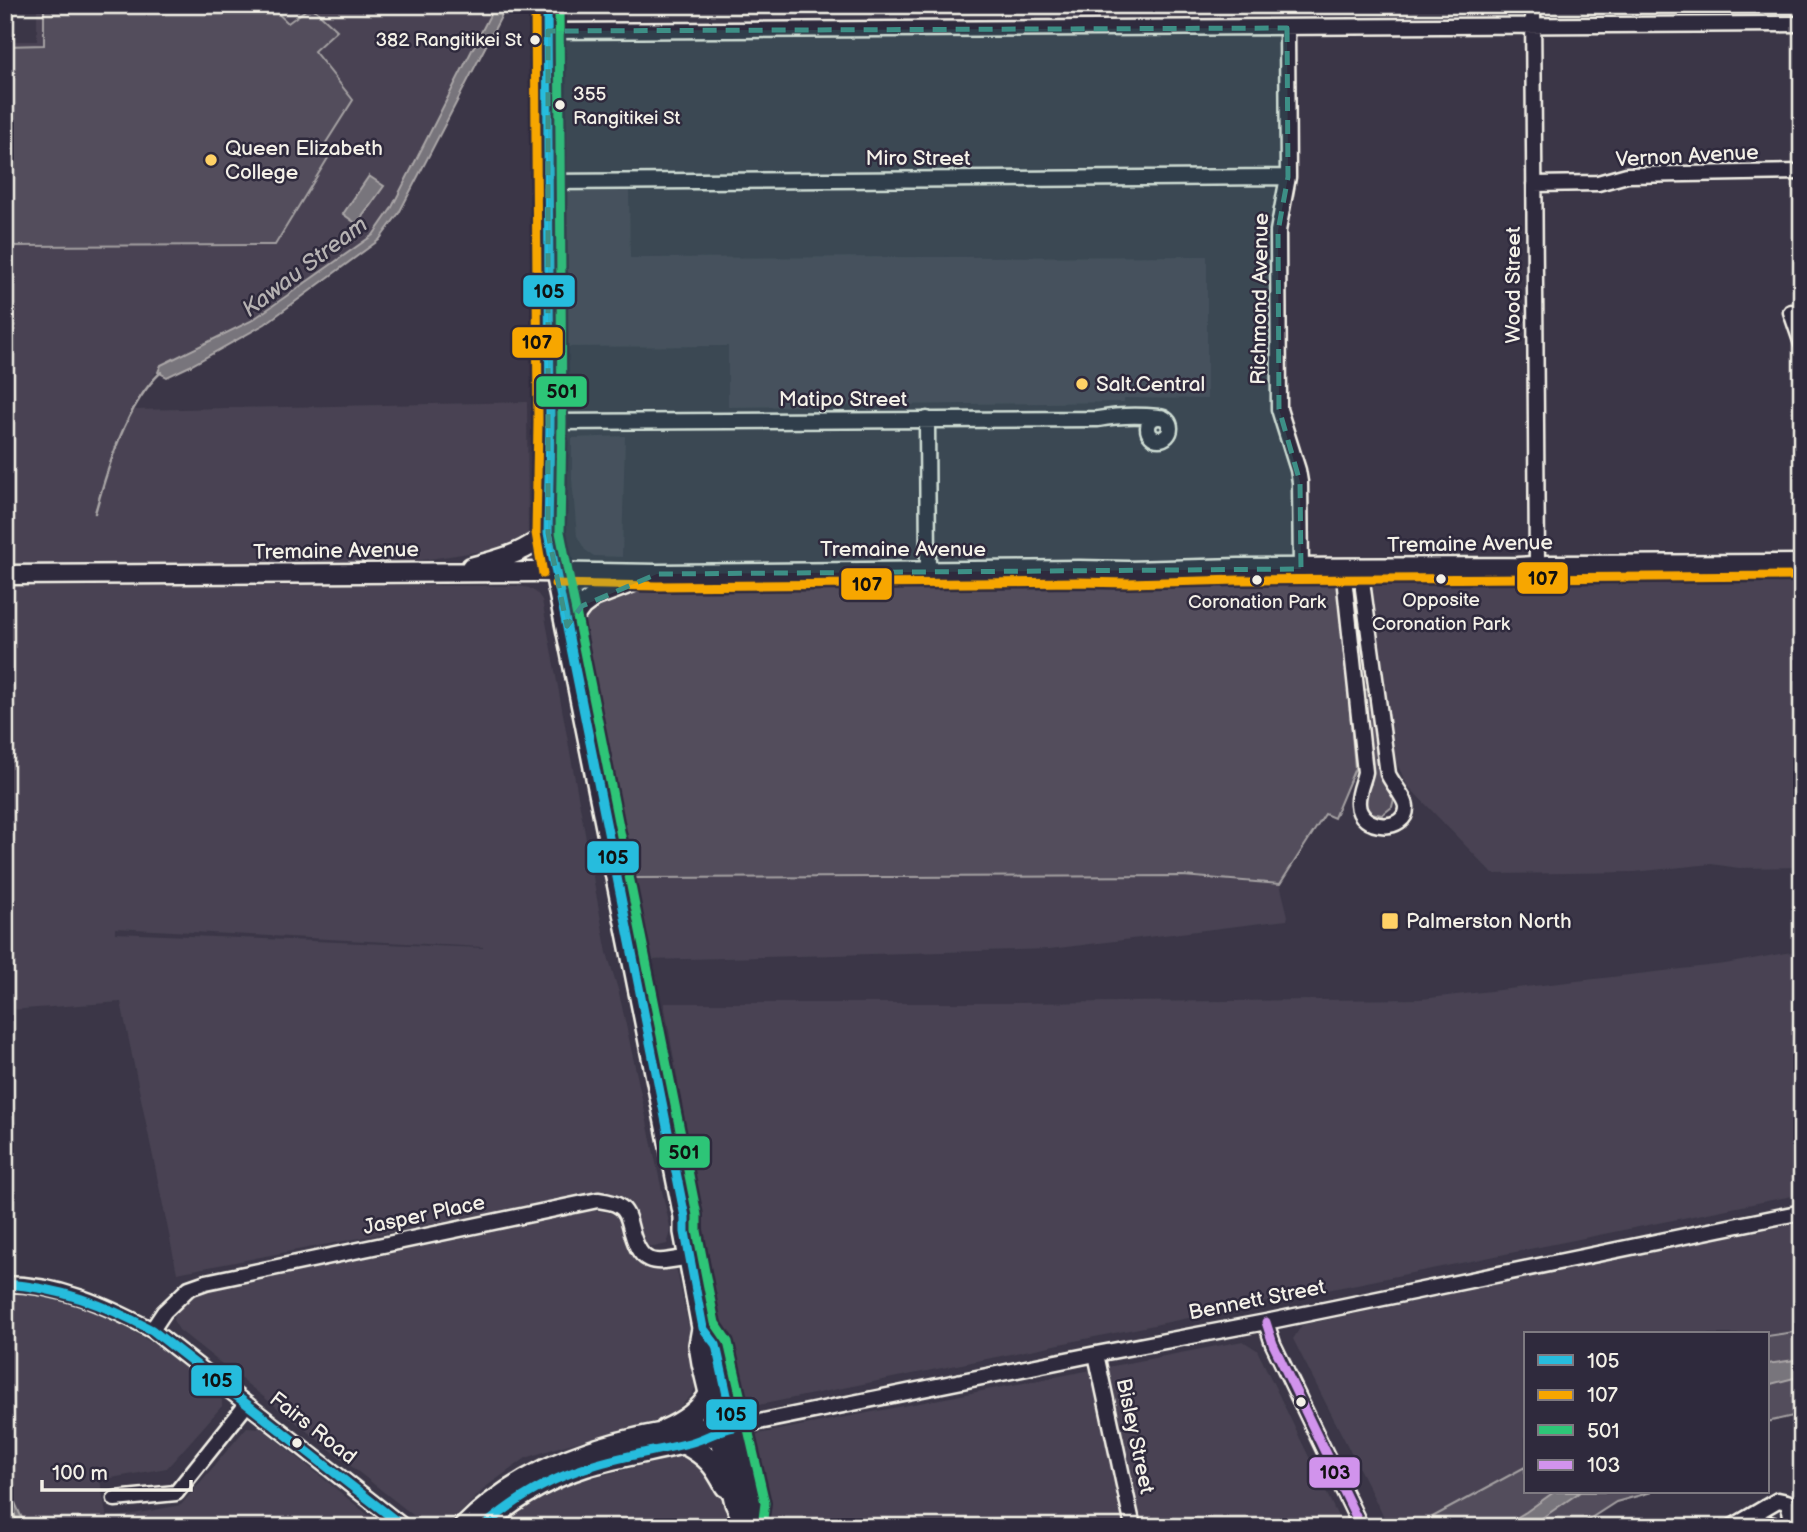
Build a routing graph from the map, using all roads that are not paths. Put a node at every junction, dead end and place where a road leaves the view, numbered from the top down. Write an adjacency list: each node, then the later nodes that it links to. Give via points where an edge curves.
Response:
1 (547, 5): 6 (highway)
2 (1532, 5): 4 (street, Wood Street)
3 (1802, 24): 4 (street)
4 (1533, 26): 5 (street); 10 (street, Wood Street)
5 (1287, 28): 6 (street); 8 (street, Richmond Avenue)
6 (548, 31): 9 (highway)
7 (1802, 173): 10 (street, Vernon Avenue, via 1627,175 1598,183)
8 (1288, 177): 9 (street, Miro Street); 20 (street, Richmond Avenue, via 1278,231 1279,409 1300,482)
9 (548, 181): 15 (highway)
10 (1534, 184): 18 (street, Wood Street)
11 (1791, 312): 12 (street)
12 (1802, 344)
13 (927, 419): 14 (street, Matipo Street, via 1136,415); 15 (street, Matipo Street); 22 (street)
14 (1154, 421)
15 (550, 422): 16 (highway)
16 (548, 533): 23 (highway); 24 (main road, via 516,554)
17 (1802, 564): 18 (main road, Tremaine Avenue)
18 (1537, 565): 21 (main road, Tremaine Avenue)
19 (1343, 568): 20 (main road, Tremaine Avenue); 21 (main road, Tremaine Avenue); 21 (street, via 1364,772 1357,807 1367,822 1386,826 1401,820 1407,808 1388,774)
20 (1301, 569): 22 (main road, Tremaine Avenue)
21 (1362, 569)
22 (928, 571): 25 (main road, Tremaine Avenue)
23 (555, 572): 24 (main road, Tremaine Avenue); 25 (main road, Tremaine Avenue); 27 (highway)
24 (451, 573): 26 (main road, Tremaine Avenue)
25 (657, 574): 27 (main road, via 594,597)
26 (5, 575)
27 (567, 626): 29 (highway)
28 (1802, 1212): 31 (street, Bennett Street)
29 (690, 1256): 32 (highway); 33 (street, Jasper Place, via 661,1262 648,1259 637,1249 624,1211 618,1204 598,1200 206,1282 189,1288)
30 (5, 1284): 33 (street, Fairs Road, via 62,1291)
31 (1266, 1322): 34 (street, Bennett Street); 49 (street)
32 (703, 1328): 35 (highway, via 700,1345); 37 (highway, via 716,1345)
33 (152, 1330): 36 (street, Fairs Road)
34 (1096, 1354): 37 (street, Bennett Street); 48 (street, Bisley Street)
35 (709, 1393): 37 (highway); 38 (main road, via 693,1412)
36 (247, 1404): 41 (street, via 176,1493); 44 (street, Fairs Road)
37 (727, 1428): 38 (main road, via 701,1427); 39 (main road); 42 (highway); 47 (highway, via 752,1506)
38 (642, 1437): 40 (main road)
39 (686, 1444): 40 (main road); 42 (highway, via 711,1461)
40 (605, 1454): 45 (main road, via 550,1466 517,1483); 46 (main road, via 531,1492)
41 (115, 1499)
42 (736, 1503): 47 (highway)
43 (1737, 1524): 50 (street, via 1762,1522); 51 (street, via 1778,1500 1787,1502)
44 (404, 1527)
45 (463, 1527)
46 (483, 1527)
47 (749, 1527)
48 (1133, 1527)
49 (1360, 1527)
50 (1780, 1527)
51 (1793, 1527)

